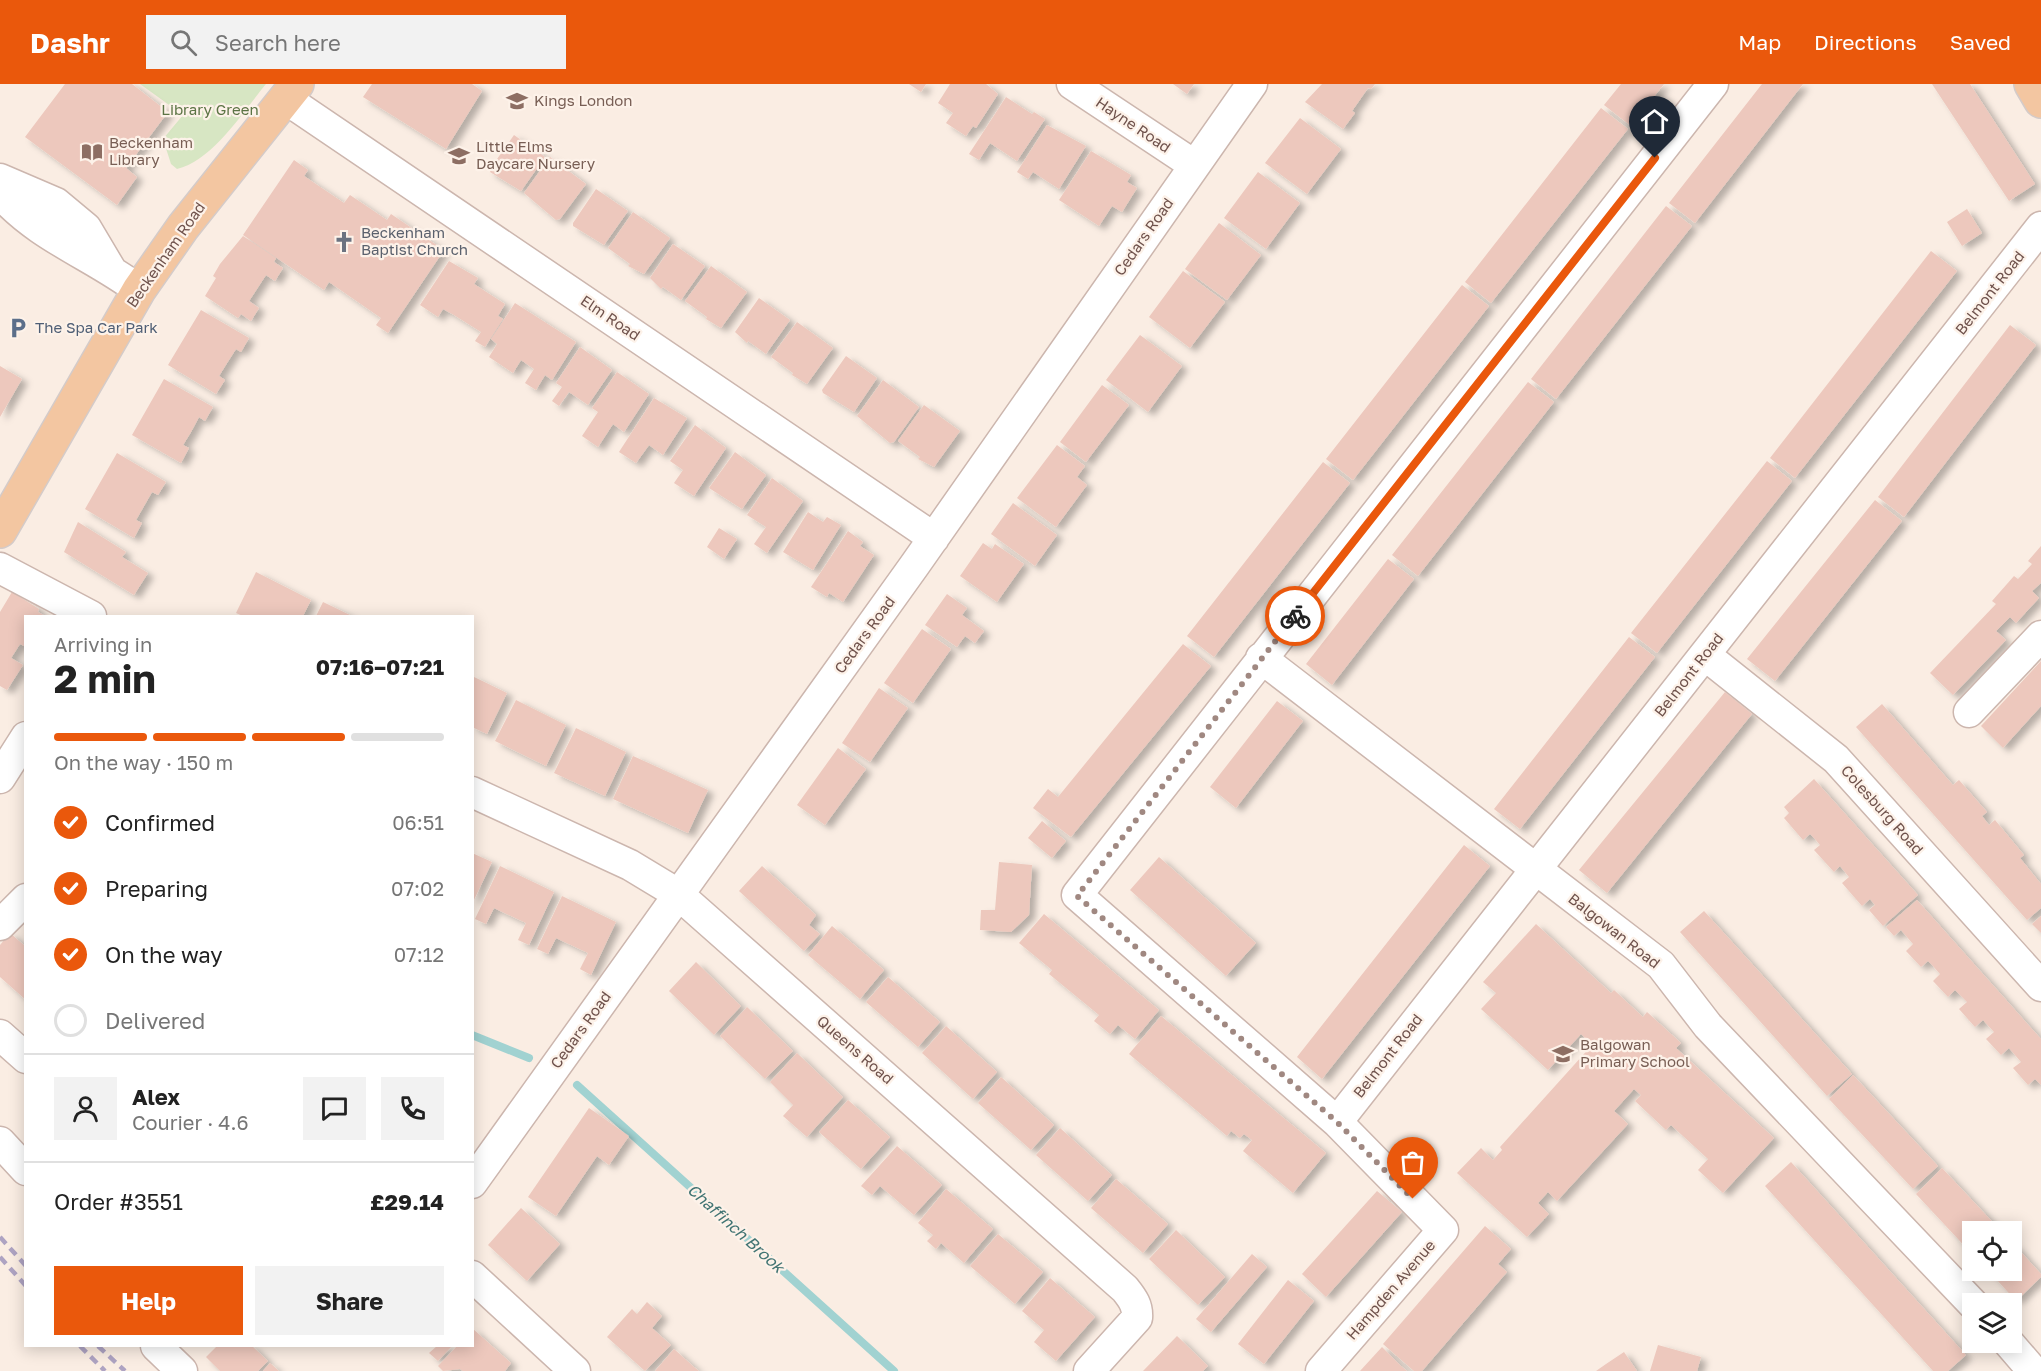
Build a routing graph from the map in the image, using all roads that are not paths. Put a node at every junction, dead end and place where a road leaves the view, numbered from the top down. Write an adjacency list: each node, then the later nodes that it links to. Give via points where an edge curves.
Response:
1 (1072, 84): 7 (street, Hayne Road)
2 (1252, 84): 7 (street, Cedars Road)
3 (1713, 84): 19 (street)
4 (2031, 84): 6 (main road)
5 (291, 91): 12 (main road, Beckenham Road, via 183,227); 14 (street, Elm Road)
6 (2041, 101)
7 (1194, 165): 14 (street, Cedars Road)
8 (0, 179): 11 (street, via 56,203 86,228)
9 (0, 193): 11 (street, via 65,247)
10 (2041, 227): 18 (street, Belmont Road)
11 (111, 270): 12 (street)
12 (140, 290): 13 (main road, Beckenham Road)
13 (0, 531)
14 (934, 538): 25 (street, Cedars Road)
15 (0, 568): 16 (street)
16 (89, 615)
17 (2041, 636): 20 (street)
18 (1704, 655): 24 (street, Belmont Road); 28 (street, Colesburg Road, via 1836,759)
19 (1261, 658): 24 (street, Balgowan Road); 31 (street, Hampden Avenue, via 1077,896)
20 (1969, 712)
21 (24, 740): 22 (street)
22 (0, 778)
23 (474, 793): 25 (street, Queens Road, via 630,865)
24 (1536, 870): 31 (street, Belmont Road); 36 (street, Balgowan Road, via 1661,965 1708,1026)
25 (678, 894): 34 (street, Cedars Road); 41 (street, Queens Road, via 1134,1299 1137,1318)
26 (24, 901): 27 (street)
27 (0, 925)
28 (2041, 986)
29 (0, 1035): 30 (street)
30 (24, 1056)
31 (1337, 1122): 42 (street, Hampden Avenue, via 1443,1230)
32 (0, 1142): 33 (street)
33 (24, 1168)
34 (474, 1180)
35 (474, 1278): 40 (street)
36 (1963, 1293)
37 (157, 1347): 39 (street)
38 (2017, 1353): 43 (street)
39 (182, 1371)
40 (575, 1371)
41 (1089, 1371)
42 (1321, 1371)
43 (2033, 1371)

